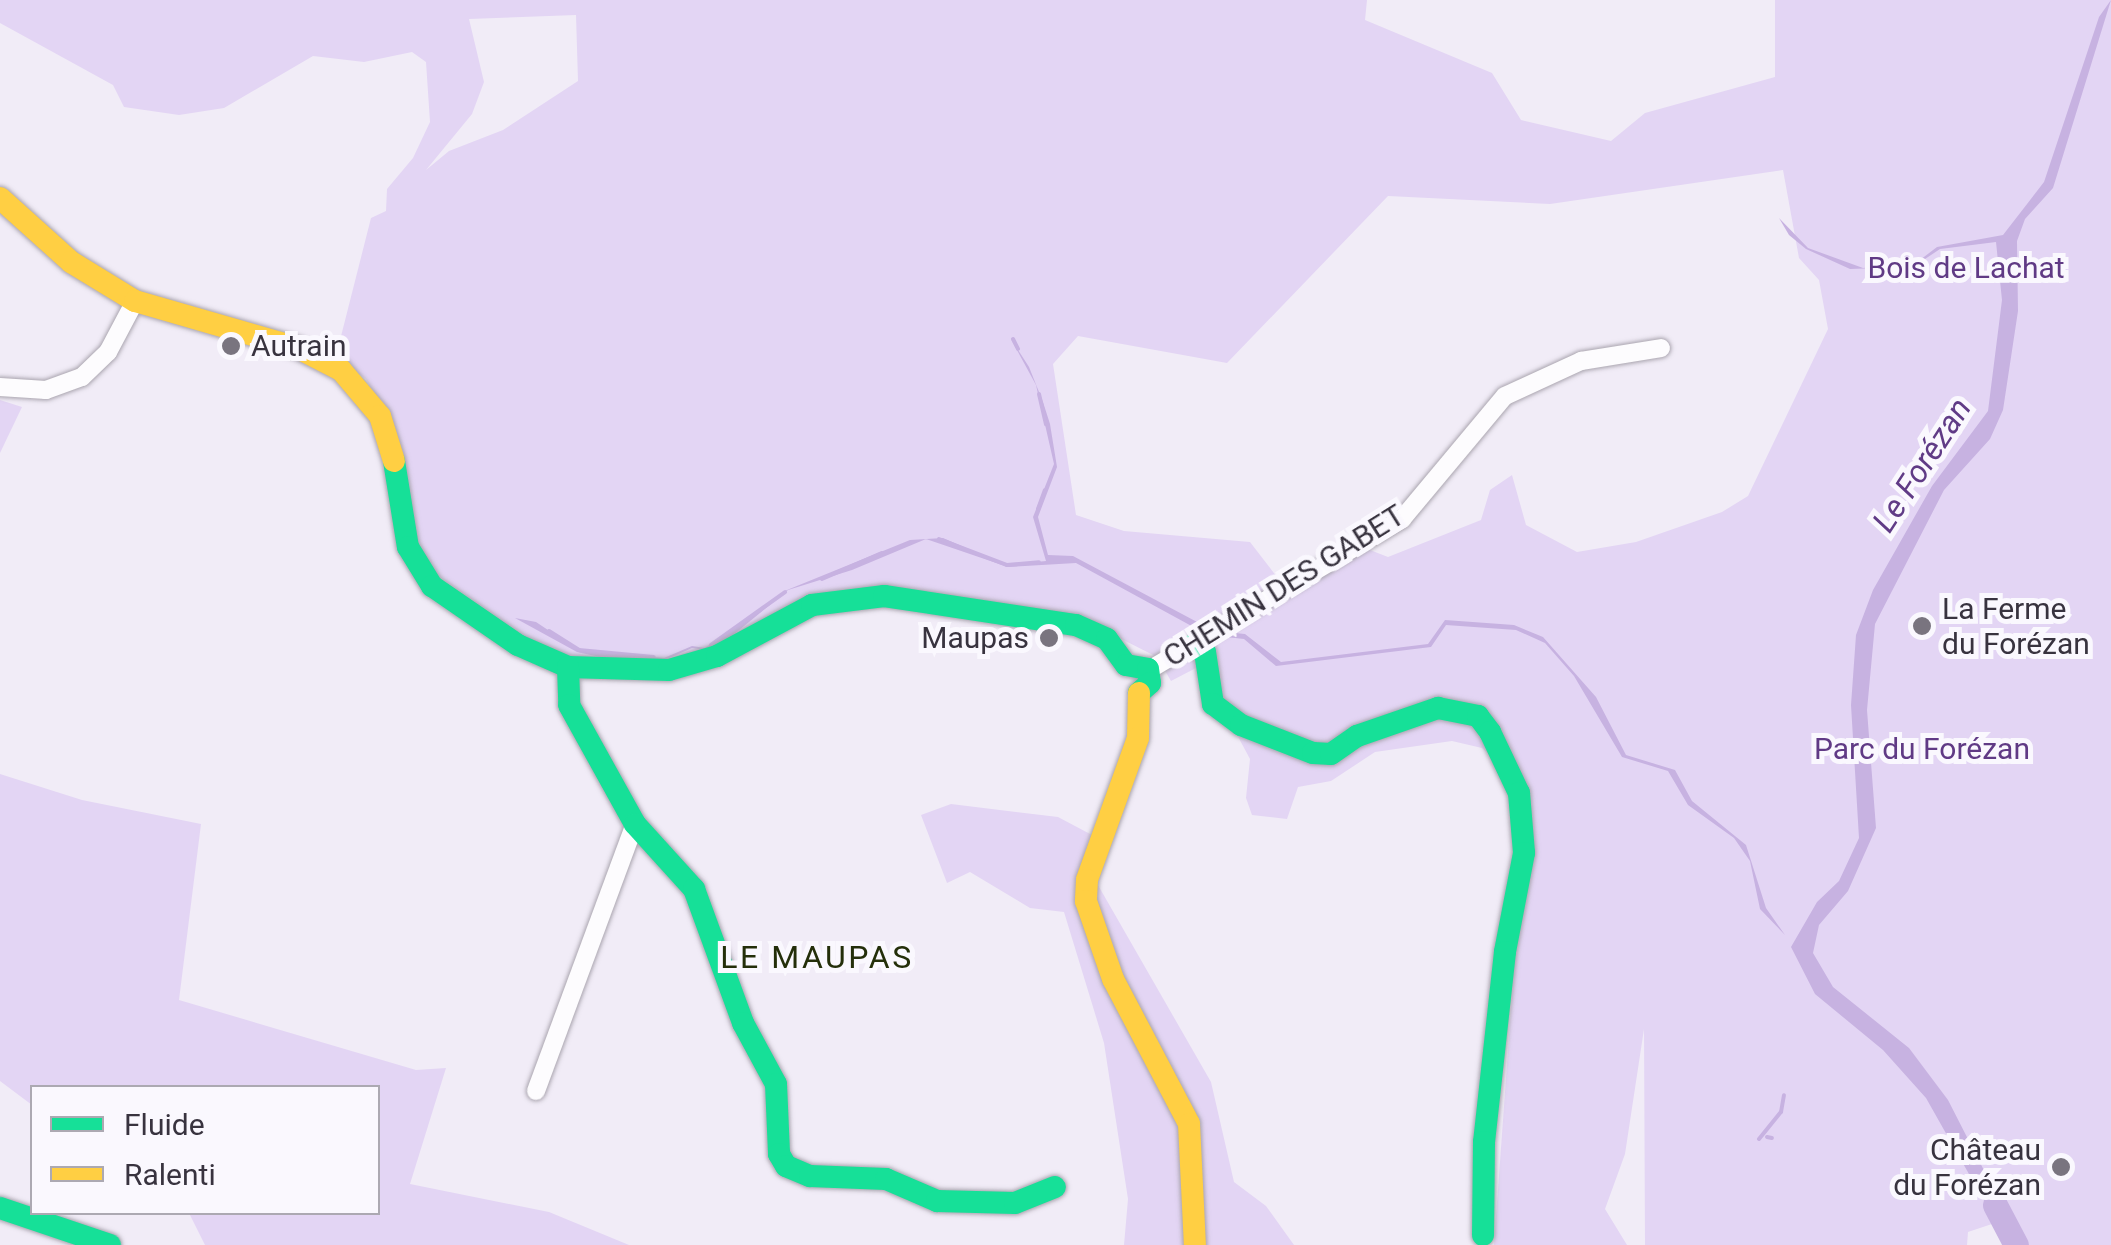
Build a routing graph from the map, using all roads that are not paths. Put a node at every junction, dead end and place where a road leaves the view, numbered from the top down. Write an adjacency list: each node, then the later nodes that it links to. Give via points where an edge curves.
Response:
1 (0, 198): 2 (street, via 71,262)
2 (135, 301): 4 (street, via 108,352 82,377 46,390); 6 (street, via 298,348 341,370 380,416 408,547 432,586 518,645)
3 (1661, 348): 5 (street, CHEMIN DES GABET, via 1582,361 1505,396 1402,519)
4 (0, 388)
5 (1202, 636): 7 (street, CHEMIN DES GABET); 12 (street, via 1214,704 1240,725 1330,754 1357,736 1438,708 1478,716 1519,793 1524,853 1484,1142)
6 (568, 668): 7 (street, via 669,670 717,656 812,605 884,596 1076,625 1107,639); 8 (street, via 569,705)
7 (1138, 668): 14 (street, via 1122,684 1139,693 1138,738 1086,902 1113,980 1189,1124)
8 (635, 824): 9 (street); 10 (street, via 694,889 743,1022 776,1084 779,1154 786,1166 810,1176 886,1179 937,1201 1015,1203)
9 (536, 1091)
10 (1055, 1187)
11 (0, 1208): 13 (street)
12 (1483, 1235)
13 (110, 1245)
14 (1195, 1245)

